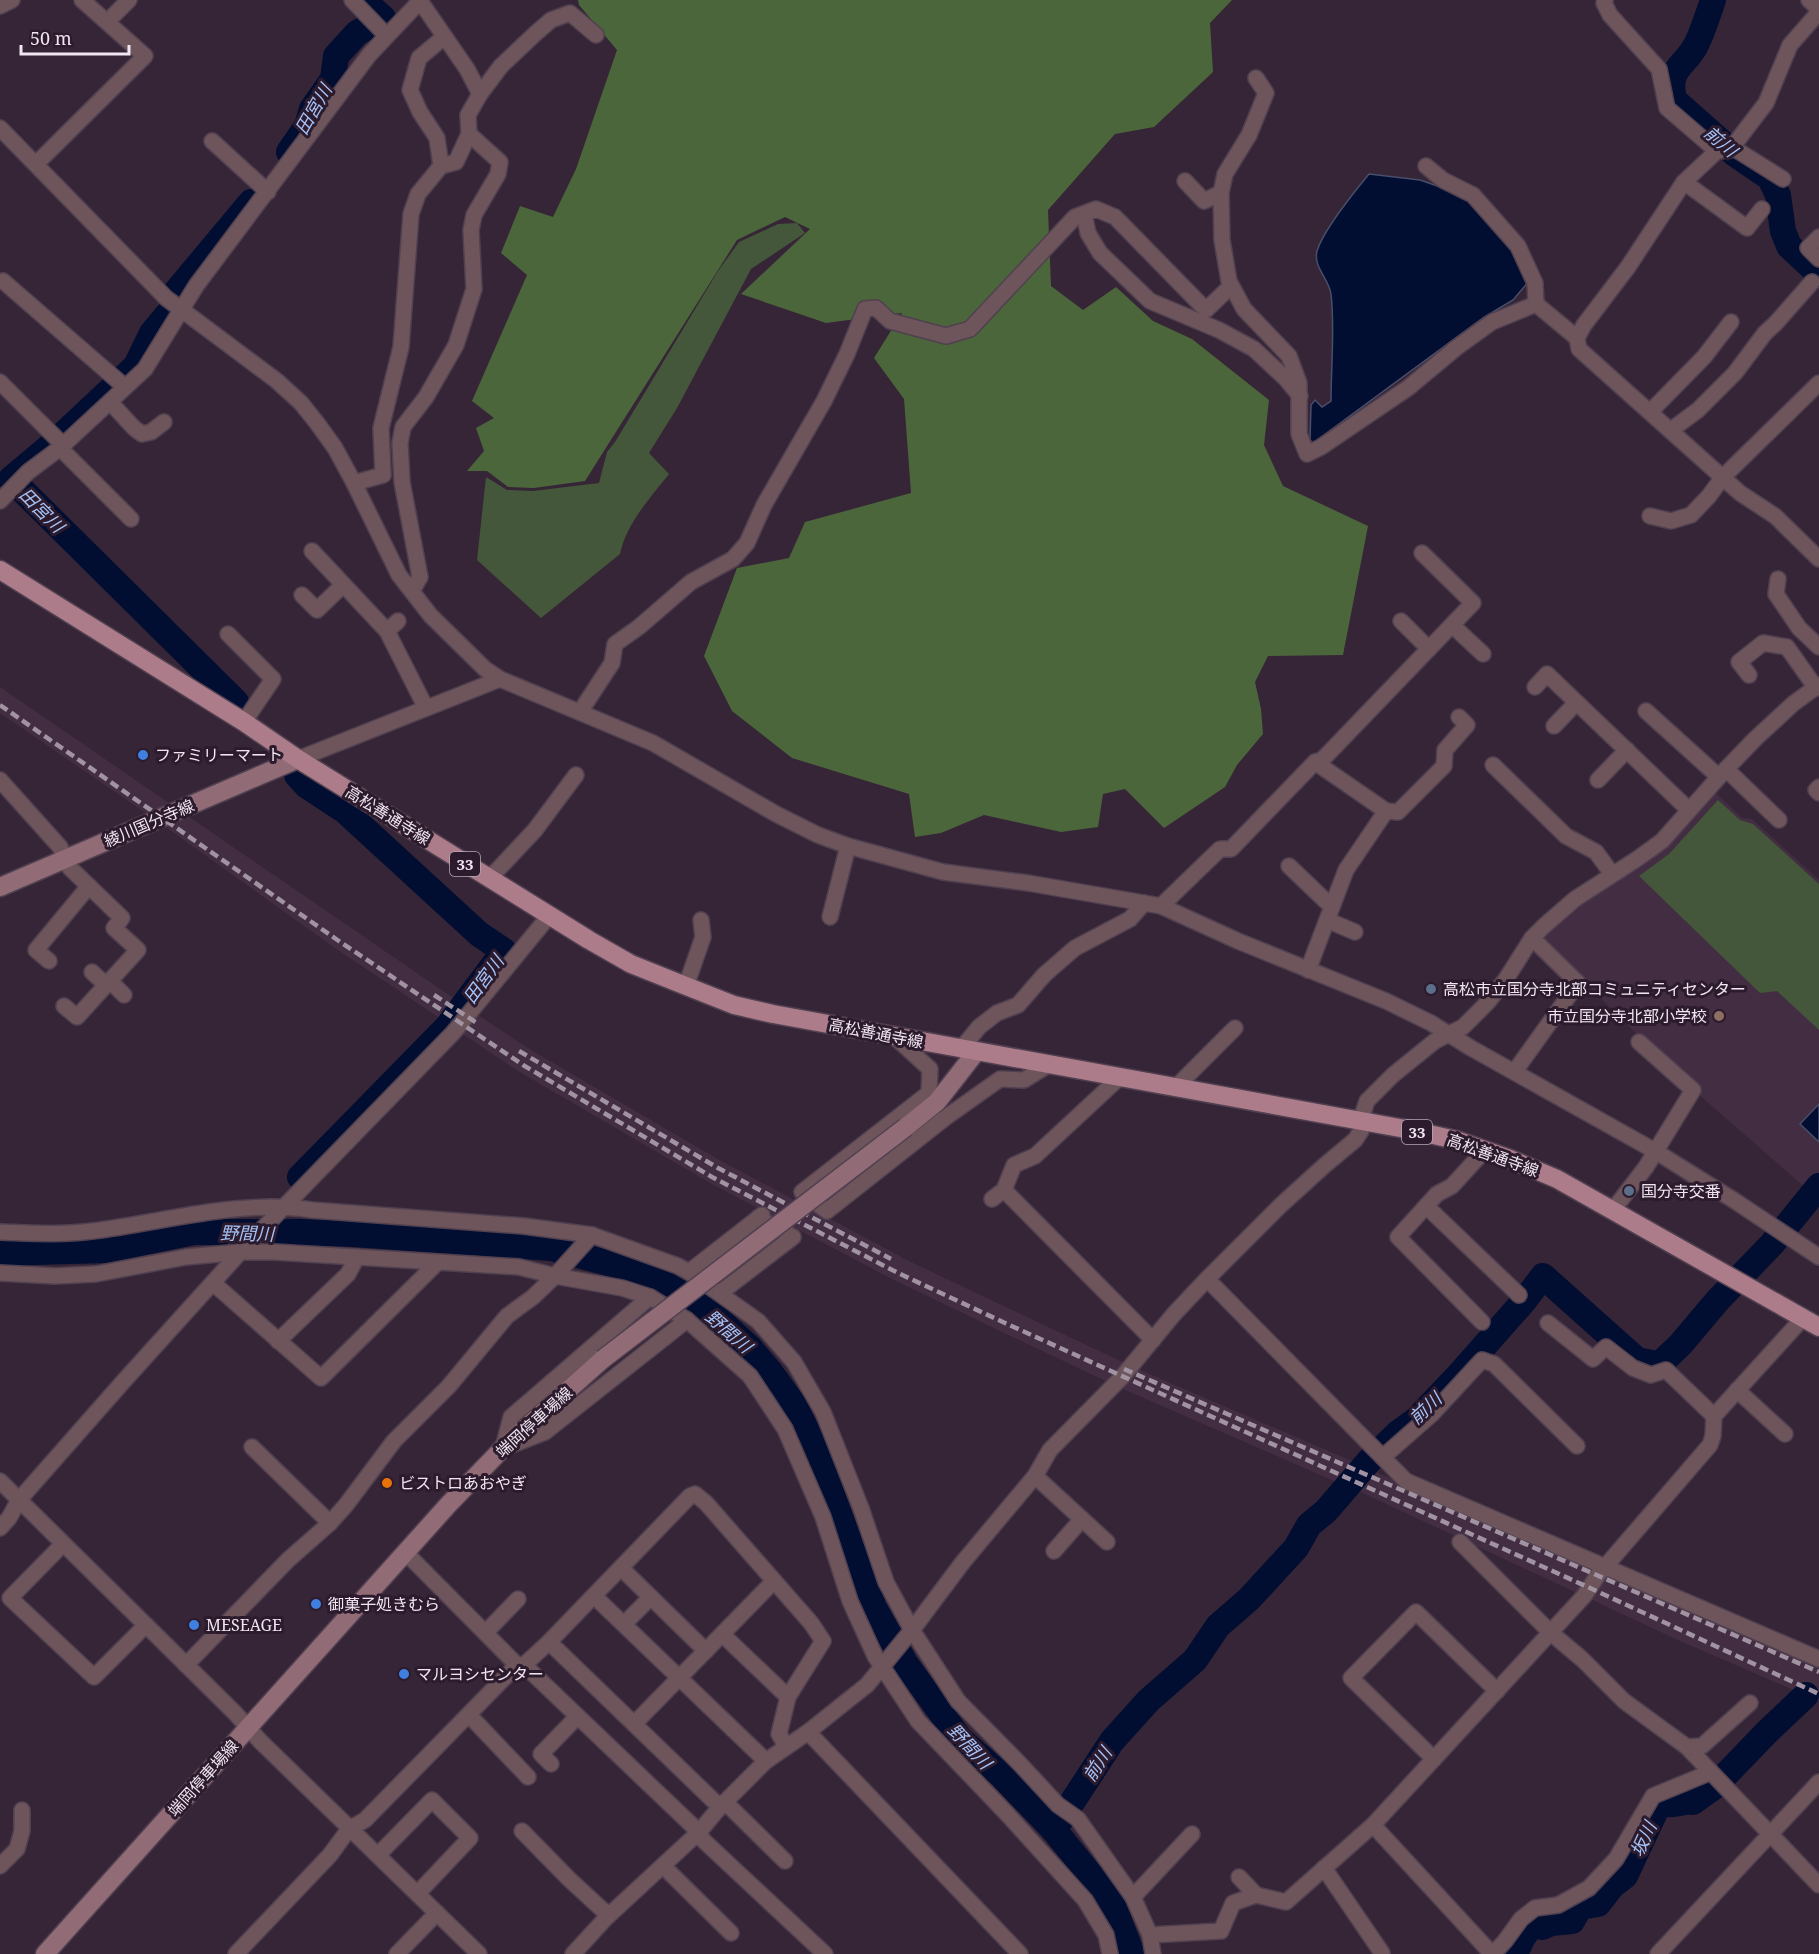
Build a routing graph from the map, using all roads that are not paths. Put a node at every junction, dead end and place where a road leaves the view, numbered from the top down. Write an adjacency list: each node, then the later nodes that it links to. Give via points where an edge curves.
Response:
1 (12, 0): 8 (street)
2 (82, 0): 10 (street)
3 (129, 0): 10 (street)
4 (352, 0): 11 (street)
5 (1605, 0): 19 (street, via 1610,15 1659,69 1667,108)
6 (1809, 0): 9 (street)
7 (420, 1): 11 (street); 13 (street)
8 (0, 6)
9 (1819, 10): 19 (street, via 1790,45 1766,103)
10 (108, 21): 20 (street, via 146,56)
11 (380, 27): 26 (street, via 369,55)
12 (596, 35): 15 (street, via 570,13 551,20 501,66)
13 (444, 37): 15 (street); 21 (street, via 419,58 410,90 437,138)
14 (1256, 78): 27 (street, via 1266,93 1250,135 1225,174)
15 (480, 94): 17 (street, via 468,115)
16 (0, 128): 20 (street)
17 (469, 134): 21 (street, via 456,162); 59 (street, via 500,162 498,174 474,215 474,289 456,345 426,397 403,427 402,482 420,577)
18 (212, 141): 26 (street)
19 (1725, 149): 23 (street); 25 (street)
20 (36, 164): 36 (street)
21 (441, 166): 49 (street, via 418,194 411,214 401,347 381,428 383,475)
22 (1426, 166): 35 (street, via 1473,195 1518,246 1535,283)
23 (1783, 179)
24 (1185, 181): 27 (street, via 1204,201)
25 (1684, 182): 28 (street, via 1747,228); 38 (street)
26 (268, 192): 36 (street)
27 (1221, 193): 34 (street, via 1222,240)
28 (1762, 209)
29 (1084, 214): 34 (street, via 1096,209 1115,217 1206,310); 42 (street, via 1088,233 1100,253 1150,302 1254,349); 74 (street, via 1075,217 970,329 946,336 890,321 876,308 865,309 824,401 764,505 747,543 733,559 691,582 615,644 612,663)
30 (1819, 237): 31 (street, via 1808,248)
31 (1819, 259)
32 (3, 281): 40 (street)
33 (1812, 282): 46 (street, via 1765,333 1736,373)
34 (1232, 286): 42 (street, via 1244,309 1289,356)
35 (1536, 304): 38 (street); 42 (street, via 1492,322 1408,388 1307,454 1299,434)
36 (181, 310): 40 (street, via 145,369); 49 (street, via 301,403 335,448)
37 (1731, 322): 44 (street, via 1704,357)
38 (1577, 338): 44 (street, via 1579,350)
39 (0, 382): 47 (street)
40 (120, 382): 43 (street)
41 (1819, 383): 48 (street)
42 (1300, 396)
43 (110, 402): 45 (street, via 142,434); 47 (street)
44 (1650, 412): 46 (street)
45 (164, 422)
46 (1671, 430): 48 (street)
47 (59, 443): 50 (street); 52 (street)
48 (1723, 477): 51 (street, via 1691,515 1671,520); 55 (street, via 1775,516)
49 (354, 483): 59 (street, via 399,575)
50 (0, 501)
51 (1650, 516)
52 (131, 519)
53 (312, 551): 58 (street)
54 (1422, 553): 62 (street, via 1473,603)
55 (1819, 559)
56 (0, 570): 75 (main road, 高松善通寺線 / 33)
57 (1778, 579): 64 (street, via 1776,594 1799,628)
58 (343, 585): 60 (street, via 317,610); 72 (street, via 393,626)
59 (412, 591): 68 (street, via 431,616)
60 (302, 595)
61 (1401, 621): 65 (street)
62 (1452, 625): 65 (street); 66 (street)
63 (228, 634): 75 (street, via 273,679)
64 (1819, 647)
65 (1429, 649): 80 (street)
66 (1483, 654)
67 (1749, 675): 69 (street, via 1739,662 1763,643 1787,647)
68 (500, 679): 72 (street); 74 (street)
69 (1817, 686): 82 (street)
70 (1535, 687): 71 (street, via 1547,674)
71 (1576, 703): 77 (street); 78 (street)
72 (426, 708): 79 (street)
73 (1646, 711): 82 (street)
74 (580, 712): 91 (street, via 653,743 776,814)
75 (244, 722): 79 (main road, 高松善通寺線 / 33)
76 (1468, 725): 89 (street, via 1445,750 1444,766 1398,812)
77 (1554, 726)
78 (1627, 750): 85 (street); 88 (street)
79 (298, 759): 92 (main road, 綾川国分寺線); 95 (main road, 高松善通寺線 / 33)
80 (1316, 762): 89 (street); 99 (street, via 1231,849 1220,849)
81 (1493, 765): 94 (street, via 1566,836 1596,852)
82 (1722, 773): 88 (street); 90 (street)
83 (576, 775): 95 (street, via 535,830)
84 (0, 780): 92 (street, via 60,847)
85 (1598, 780)
86 (1819, 787): 87 (street)
87 (1819, 793)
88 (1689, 810): 94 (street, via 1662,841)
89 (1386, 811): 100 (street, via 1346,870)
90 (1779, 820)
91 (848, 846): 98 (street, via 943,872); 102 (street)
92 (66, 859): 96 (street); 97 (main road, 綾川国分寺線)
93 (1289, 866): 100 (street)
94 (1612, 874): 105 (street, via 1575,899)
95 (489, 879): 101 (main road, 高松善通寺線 / 33)
96 (89, 886): 106 (street, via 36,950); 109 (street, via 122,918 114,927 138,950)
97 (0, 887)
98 (1144, 903): 99 (street); 117 (street, via 1130,919 1075,948 1018,1005 997,1013 979,1027)
99 (1161, 906): 107 (street)
100 (1329, 913): 104 (street); 107 (street)
101 (549, 916): 110 (main road, 高松善通寺線 / 33, via 632,964); 126 (street, via 453,1032)
102 (830, 917)
103 (701, 920): 110 (street, via 703,937)
104 (1354, 932)
105 (1532, 938): 114 (street, via 1488,1002 1463,1027); 119 (street, via 1578,983)
106 (49, 961)
107 (1308, 970): 114 (street, via 1386,1001)
108 (92, 972): 109 (street)
109 (108, 983): 111 (street); 112 (street, via 77,1017)
110 (686, 986): 115 (main road, 高松善通寺線 / 33, via 754,1010)
111 (124, 995)
112 (64, 1006)
113 (1235, 1028): 121 (street)
114 (1449, 1034): 119 (street); 122 (street, via 1393,1075 1367,1101)
115 (895, 1037): 117 (main road, 高松善通寺線 / 33); 118 (street, via 930,1069 929,1094 801,1191 826,1211 999,1079 1024,1080)
116 (1639, 1042): 124 (street, via 1693,1090)
117 (968, 1050): 118 (main road, 高松善通寺線 / 33); 154 (main road, 端岡停車場線, bridge, via 937,1102 603,1359)
118 (1048, 1065): 120 (main road, 高松善通寺線 / 33)
119 (1515, 1071): 124 (street)
120 (1119, 1078): 121 (main road, 高松善通寺線 / 33); 147 (street, via 1035,1156 1014,1165 998,1194)
121 (1175, 1088): 122 (main road, 高松善通寺線 / 33)
122 (1363, 1122): 123 (main road, 高松善通寺線 / 33, via 1456,1140); 137 (street, via 1355,1140 1281,1205)
123 (1485, 1150): 125 (street, via 1452,1186); 127 (main road, 高松善通寺線 / 33, via 1557,1179)
124 (1656, 1151): 127 (street); 132 (street)
125 (1426, 1206): 140 (street); 144 (street, via 1398,1238)
126 (283, 1208): 128 (street, via 194,1213 70,1234); 129 (street, via 524,1226); 130 (street)
127 (1613, 1210): 142 (main road, 高松善通寺線 / 33)
128 (0, 1232)
129 (591, 1236): 134 (street); 136 (street)
130 (242, 1250): 131 (street); 135 (street, via 96,1274); 138 (street)
131 (357, 1257): 133 (street); 148 (street, via 348,1274)
132 (1819, 1257)
133 (437, 1263): 136 (street, via 519,1267); 148 (street, via 321,1378)
134 (689, 1272): 139 (street); 139 (street, via 760,1217 793,1237)
135 (0, 1273)
136 (557, 1274): 141 (street); 160 (street, via 507,1316 449,1386 394,1441)
137 (1207, 1279): 147 (street); 155 (street)
138 (213, 1283): 148 (street); 158 (street)
139 (720, 1293): 176 (street, via 758,1321 794,1362 823,1412 886,1582)
140 (1519, 1295)
141 (650, 1297): 143 (street); 154 (street, via 512,1417)
142 (1803, 1318): 146 (main road, 高松善通寺線 / 33); 149 (street)
143 (687, 1320): 154 (street, via 545,1432); 184 (street, via 750,1376 785,1429 823,1517 850,1601 875,1656)
144 (1482, 1322)
145 (1548, 1323): 150 (street, via 1593,1359 1606,1347 1633,1368 1651,1375 1666,1370)
146 (1819, 1327)
147 (1154, 1340): 156 (street, via 1050,1450)
148 (278, 1341)
149 (1737, 1390): 150 (street); 151 (street)
150 (1714, 1416): 167 (street, via 1710,1445)
151 (1785, 1434)
152 (1577, 1446): 155 (street, via 1494,1364 1482,1359 1433,1413)
153 (252, 1447): 160 (street)
154 (503, 1448): 166 (main road, 端岡停車場線)
155 (1383, 1457): 167 (street, via 1406,1481)
156 (1035, 1476): 159 (street); 176 (street)
157 (0, 1480): 158 (street)
158 (19, 1500): 161 (street); 164 (street)
159 (1082, 1519): 162 (street); 165 (street)
160 (330, 1522): 182 (street)
161 (0, 1528)
162 (1107, 1542)
163 (1460, 1542): 177 (street)
164 (63, 1544): 174 (street); 174 (street, via 10,1599 94,1677)
165 (1054, 1551)
166 (405, 1552): 175 (street); 192 (main road, 端岡停車場線)
167 (1606, 1567): 177 (street); 181 (street)
168 (621, 1568): 169 (street, via 695,1494); 170 (street); 171 (street)
169 (774, 1581): 178 (street); 187 (street, via 823,1641)
170 (594, 1596): 173 (street); 179 (street)
171 (651, 1597): 173 (street); 180 (street)
172 (518, 1599): 175 (street)
173 (624, 1624): 185 (street)
174 (146, 1625): 182 (street)
175 (486, 1632): 183 (street)
176 (910, 1633): 184 (street); 219 (street, via 958,1701 1058,1805 1078,1819)
177 (1551, 1633): 186 (street); 195 (street, via 1624,1701)
178 (723, 1635): 180 (street); 187 (street)
179 (549, 1642): 183 (street); 191 (street)
180 (706, 1651): 185 (street)
181 (1819, 1659)
182 (186, 1665): 192 (street)
183 (521, 1665): 189 (street); 190 (street)
184 (884, 1665): 193 (street, via 867,1685); 232 (street, via 918,1721 1085,1900 1106,1935)
185 (680, 1678): 191 (street); 197 (street)
186 (1497, 1691): 196 (street); 196 (street, via 1416,1612 1352,1678)
187 (788, 1696): 194 (street, via 779,1734)
188 (1750, 1703): 195 (street, via 1702,1746)
189 (469, 1715): 199 (street); 205 (street, via 365,1821)
190 (577, 1717): 198 (street, via 541,1754); 207 (street)
191 (634, 1724): 202 (street)
192 (247, 1728): 205 (street); 225 (main road, 端岡停車場線)
193 (808, 1732): 194 (street); 231 (street)
194 (786, 1746): 197 (street)
195 (1687, 1747): 200 (street)
196 (1434, 1759): 204 (street)
197 (766, 1761): 202 (street)
198 (551, 1764)
199 (528, 1777)
200 (1717, 1778): 208 (street); 234 (street, via 1653,1796 1616,1859 1589,1888 1558,1905 1535,1908)
201 (1819, 1782): 208 (street)
202 (723, 1804): 207 (street); 211 (street)
203 (22, 1809): 212 (street, via 17,1849)
204 (1373, 1825): 214 (street); 234 (street)
205 (349, 1829): 210 (street); 226 (street, via 330,1855)
206 (522, 1832): 221 (street)
207 (699, 1832): 213 (street); 230 (street)
208 (1770, 1833): 216 (street); 235 (street)
209 (1192, 1834): 219 (street)
210 (378, 1855): 217 (street); 217 (street, via 432,1800 470,1838)
211 (785, 1861)
212 (0, 1866)
213 (663, 1866): 221 (street); 222 (street)
214 (1324, 1868): 218 (street, via 1286,1902); 224 (street)
215 (1239, 1877): 218 (street)
216 (1819, 1885)
217 (417, 1893): 220 (street)
218 (1256, 1896): 223 (street, via 1233,1904 1221,1931)
219 (1133, 1897): 223 (street)
220 (437, 1913): 227 (street); 228 (street)
221 (608, 1915): 229 (street)
222 (731, 1933)
223 (1150, 1935): 233 (street)
224 (1382, 1953)
225 (45, 1954)
226 (236, 1954)
227 (397, 1954)
228 (479, 1954)
229 (573, 1954)
230 (825, 1954)
231 (1020, 1954)
232 (1110, 1954)
233 (1153, 1954)
234 (1492, 1954)
235 (1658, 1954)

